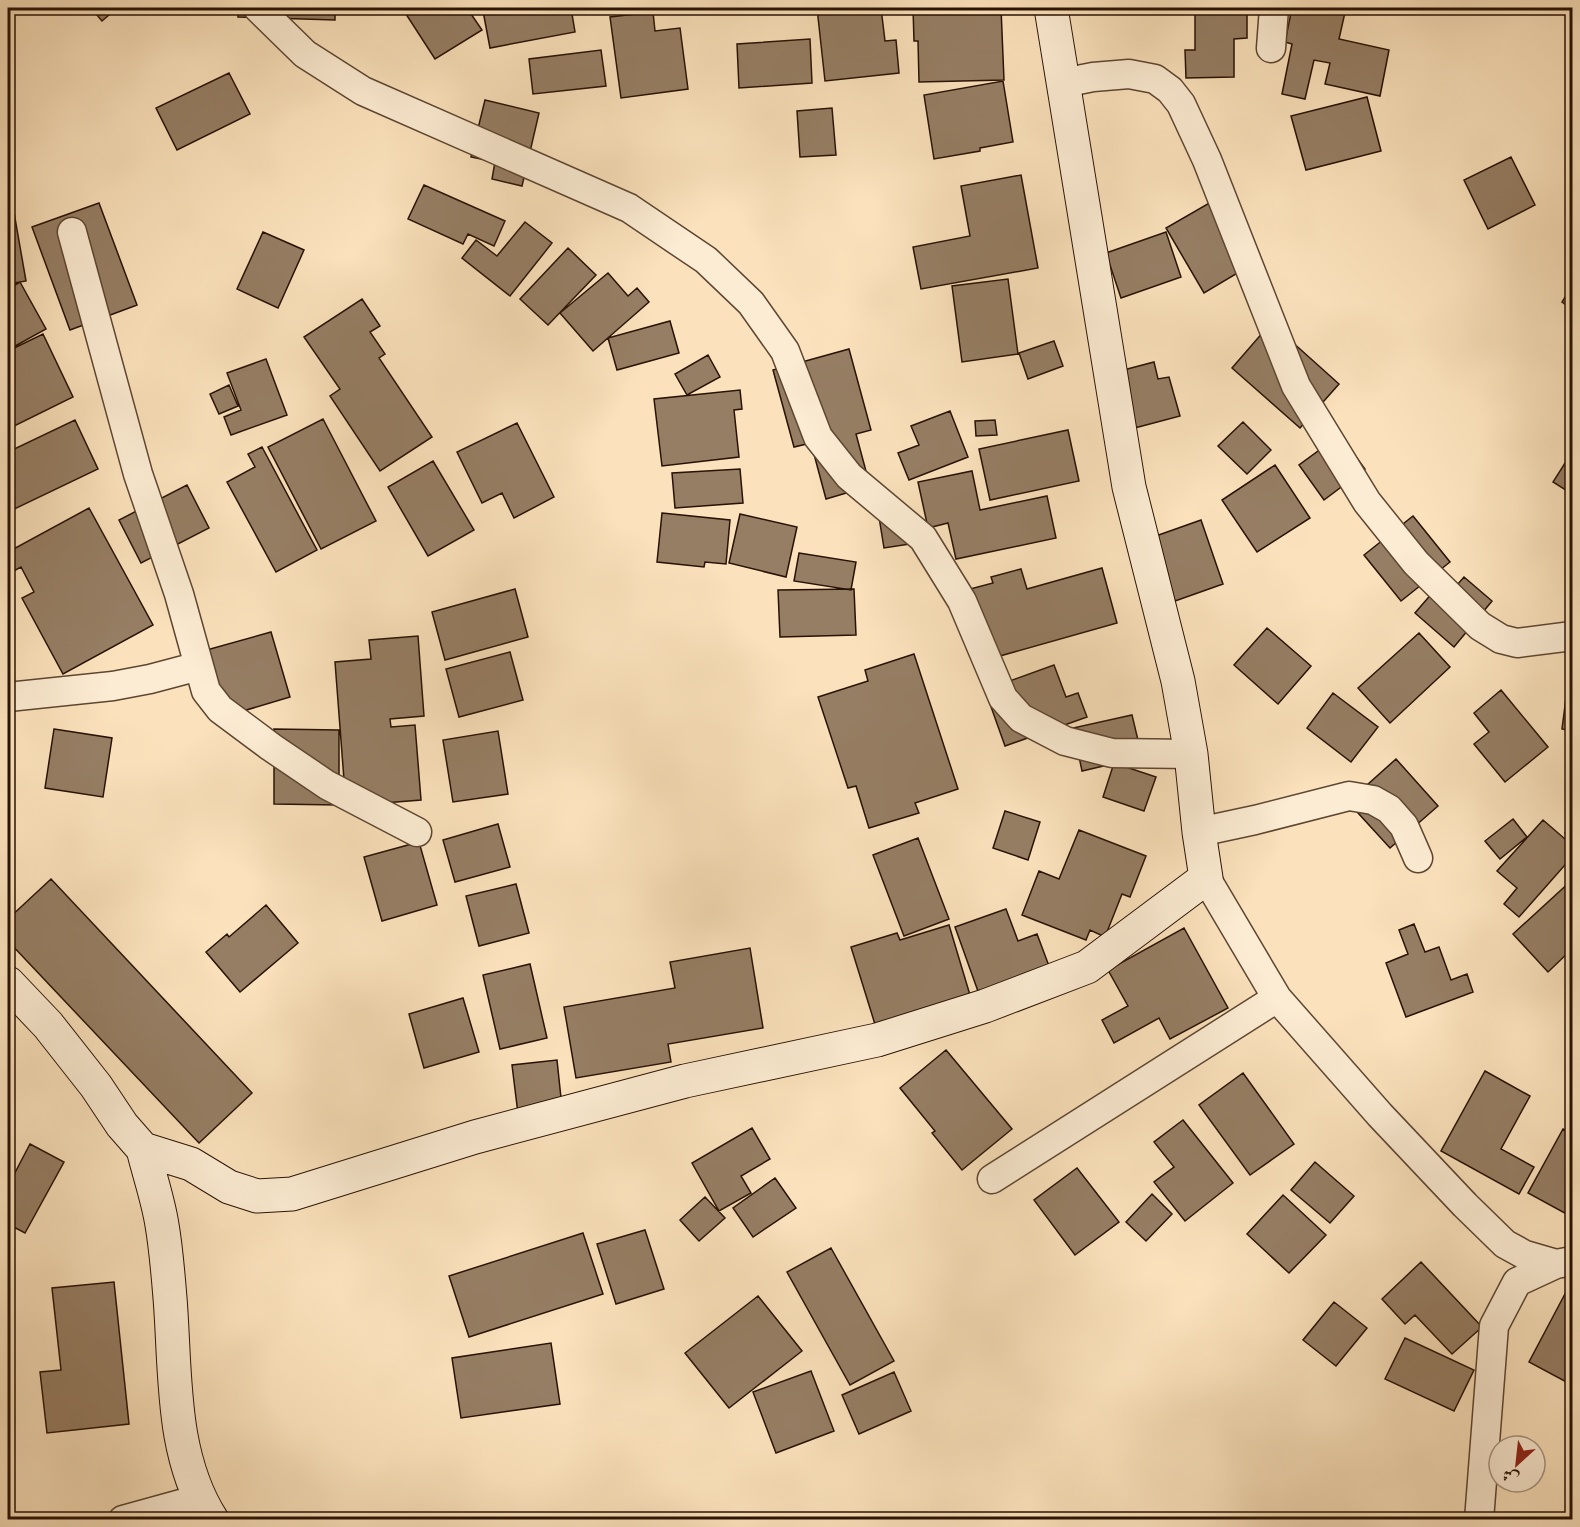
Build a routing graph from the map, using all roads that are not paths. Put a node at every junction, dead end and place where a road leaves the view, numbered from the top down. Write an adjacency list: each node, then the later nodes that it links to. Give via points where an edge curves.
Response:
1 (258, 8): 10 (street, via 305,54 363,91 629,208 706,260 751,303 785,351 818,437 849,476 923,538 962,601 1003,698 1021,718 1065,741 1112,753)
2 (1051, 8): 5 (street)
3 (1274, 8): 4 (street)
4 (1271, 48)
5 (1063, 83): 7 (street, via 1129,74 1155,79 1170,90 1181,104 1207,160 1296,386 1367,502 1416,563 1480,626 1501,639 1517,643); 10 (street, via 1130,487 1178,681)
6 (72, 232): 8 (street, via 138,474)
7 (1572, 636)
8 (199, 666): 9 (street, via 150,680); 11 (street, via 206,691 220,709 327,785)
9 (8, 697)
10 (1191, 753): 12 (street)
11 (417, 832)
12 (1198, 832): 13 (street, via 1349,796 1372,800 1389,809 1404,826); 14 (street)
13 (1418, 858)
14 (1206, 878): 16 (street); 17 (street, via 1087,967 986,1006 877,1040 685,1081 497,1131 292,1194 257,1196 229,1187 191,1164)
15 (8, 983): 17 (street, via 48,1025)
16 (1277, 998): 18 (street); 19 (street, via 1380,1115 1505,1244 1525,1255)
17 (143, 1149): 20 (street, via 162,1224 175,1389 186,1462)
18 (992, 1179)
19 (1564, 1262): 22 (street, via 1517,1282 1494,1326)
20 (205, 1509): 21 (street)
21 (123, 1520)
22 (1479, 1520)

